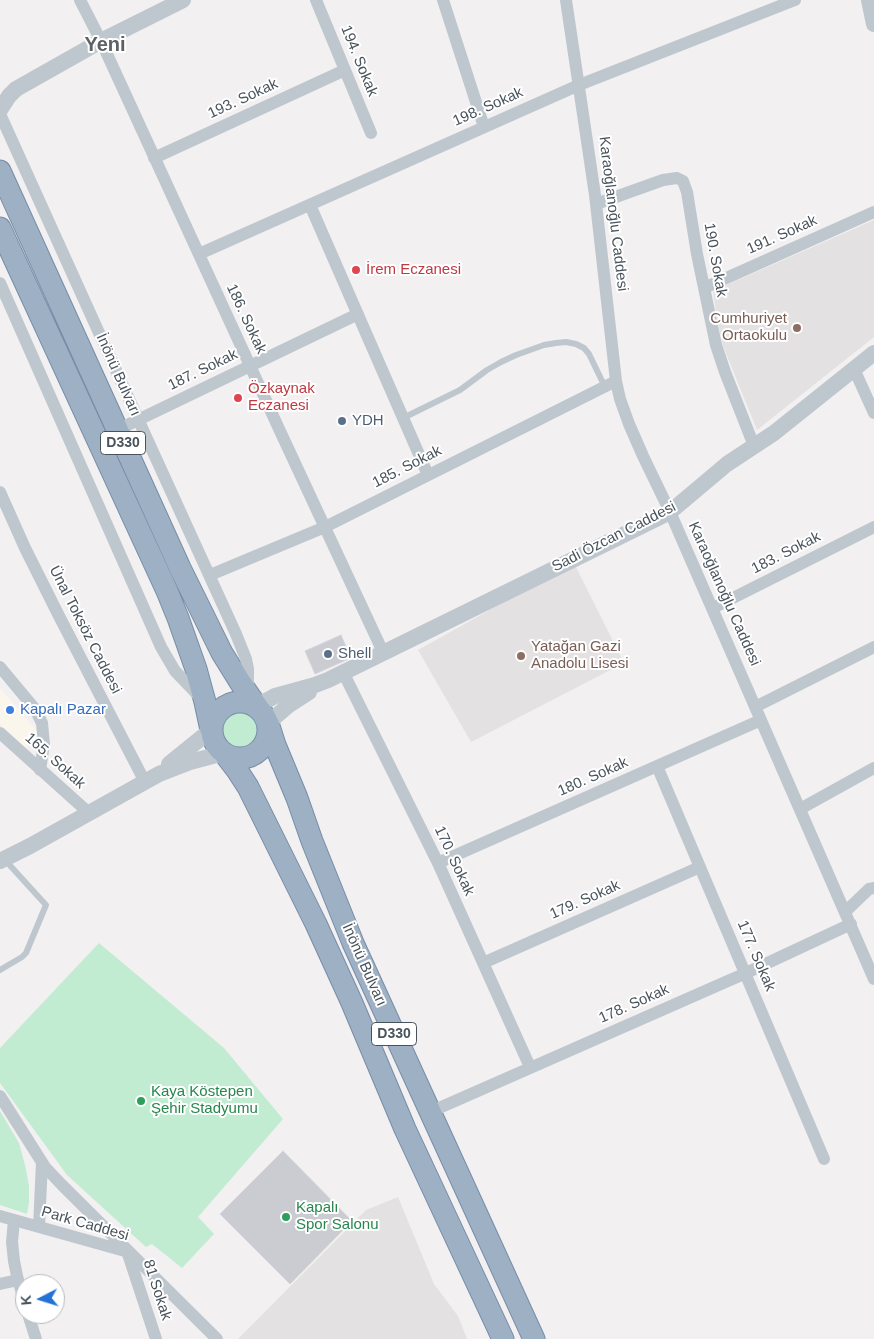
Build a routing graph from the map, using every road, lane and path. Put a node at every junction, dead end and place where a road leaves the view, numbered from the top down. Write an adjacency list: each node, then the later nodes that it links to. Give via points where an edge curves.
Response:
1 (80, 0): 9 (street, 186. Sokak)
2 (183, 0): 9 (street)
3 (316, 0): 10 (street, 194. Sokak)
4 (443, 0): 14 (street)
5 (566, 0): 11 (street, Karaoğlanoğlu Caddesi)
6 (795, 0): 11 (street, 198. Sokak)
7 (869, 0): 8 (street)
8 (874, 24)
9 (101, 41): 12 (street); 16 (street, 186. Sokak)
10 (345, 70): 15 (street, 194. Sokak); 16 (street, 193. Sokak)
11 (579, 85): 14 (street, 198. Sokak); 18 (street, Karaoğlanoğlu Caddesi)
12 (8, 88): 13 (street)
13 (0, 112): 32 (street, İnönü Bulvarı)
14 (484, 127): 19 (street, 198. Sokak)
15 (371, 134)
16 (154, 158): 22 (street, 186. Sokak)
17 (0, 171): 33 (highway, İnönü Bulvarı / D330)
18 (596, 204): 24 (street, 190. Sokak, via 668,178 681,179 686,186); 29 (street, Karaoğlanoğlu Caddesi)
19 (310, 206): 22 (street, 198. Sokak); 25 (street)
20 (874, 212): 24 (street, 191. Sokak)
21 (0, 228): 46 (highway, D330, via 167,592)
22 (199, 254): 27 (street, 186. Sokak)
23 (0, 283): 46 (street, via 161,648 176,671)
24 (704, 288): 34 (street, 190. Sokak, via 716,345)
25 (358, 314): 27 (street, 187. Sokak); 31 (street)
26 (874, 353): 28 (street, Sadi Özcan Caddesi)
27 (250, 366): 32 (street, 187. Sokak); 38 (street, 186. Sokak)
28 (854, 369): 30 (street); 34 (street, Sadi Özcan Caddesi)
29 (610, 384): 31 (lane, via 584,348 566,342 556,343 501,362 460,390); 35 (street, 185. Sokak); 37 (street, Karaoğlanoğlu Caddesi, via 620,399)
30 (874, 413)
31 (403, 418): 35 (street)
32 (138, 419): 33 (street, 187. Sokak); 40 (street, İnönü Bulvarı)
33 (116, 430): 48 (highway, İnönü Bulvarı / D330, via 222,653)
34 (754, 446): 37 (street, Sadi Özcan Caddesi)
35 (428, 475): 38 (street, 185. Sokak)
36 (0, 492): 56 (street, Ünal Toksöz Caddesi, via 59,616)
37 (670, 512): 41 (street, Karaoğlanoğlu Caddesi); 43 (street, Sadi Özcan Caddesi)
38 (324, 527): 40 (street, 185. Sokak); 43 (street, 186. Sokak)
39 (874, 527): 41 (street, 183. Sokak)
40 (210, 575): 48 (street, İnönü Bulvarı, via 246,659)
41 (713, 608): 47 (street, Karaoğlanoğlu Caddesi)
42 (874, 647): 47 (street)
43 (383, 652): 45 (street, Sadi Özcan Caddesi)
44 (0, 667): 55 (street, via 35,709 42,723 44,744)
45 (335, 676): 48 (street, Sadi Özcan Caddesi, via 289,705); 60 (street, 170. Sokak)
46 (205, 702): 50 (highway, D330)
47 (755, 707): 49 (street, Karaoğlanoğlu Caddesi)
48 (258, 708): 50 (highway, via 250,703 232,702 217,712); 52 (highway, via 268,732 262,748 248,757 231,757); 71 (highway, İnönü Bulvarı / D330, via 353,943)
49 (761, 720): 53 (street, 180. Sokak); 57 (street, Karaoğlanoğlu Caddesi)
50 (211, 730): 52 (highway, via 217,747); 56 (street)
51 (0, 733): 55 (street, 165. Sokak)
52 (224, 753): 56 (street, via 190,762); 85 (highway, İnönü Bulvarı / D330, via 248,787 316,924 405,1129)
53 (657, 766): 60 (street, 180. Sokak); 61 (street, 177. Sokak)
54 (874, 768): 57 (street)
55 (40, 770): 58 (street, 165. Sokak)
56 (145, 782): 58 (street)
57 (800, 809): 63 (street, Karaoğlanoğlu Caddesi)
58 (89, 813): 59 (street)
59 (2, 860): 66 (lane, via 46,906 26,953)
60 (438, 863): 65 (street, 170. Sokak)
61 (700, 867): 65 (street, 179. Sokak); 67 (street, 177. Sokak)
62 (874, 888): 63 (street)
63 (845, 912): 64 (street, Karaoğlanoğlu Caddesi)
64 (850, 924): 67 (street, 178. Sokak); 68 (street, Karaoğlanoğlu Caddesi)
65 (483, 963): 69 (street, 170. Sokak)
66 (0, 970)
67 (746, 972): 69 (street, 178. Sokak); 72 (street, 177. Sokak)
68 (874, 979)
69 (530, 1067): 71 (street, 178. Sokak)
70 (0, 1096): 73 (street)
71 (430, 1112): 86 (highway, İnönü Bulvarı / D330)
72 (824, 1159)
73 (42, 1162): 76 (street); 77 (street)
74 (0, 1216): 75 (street, Park Caddesi)
75 (14, 1220): 76 (street, Park Caddesi); 78 (street, via 12,1242)
76 (39, 1227): 77 (street, Park Caddesi)
77 (128, 1252): 83 (street, 81 Sokak); 84 (street, Park Caddesi)
78 (17, 1274)
79 (15, 1281): 80 (street)
80 (0, 1284)
81 (31, 1324): 82 (street)
82 (36, 1339)
83 (156, 1339)
84 (216, 1339)
85 (503, 1339)
86 (534, 1339)

